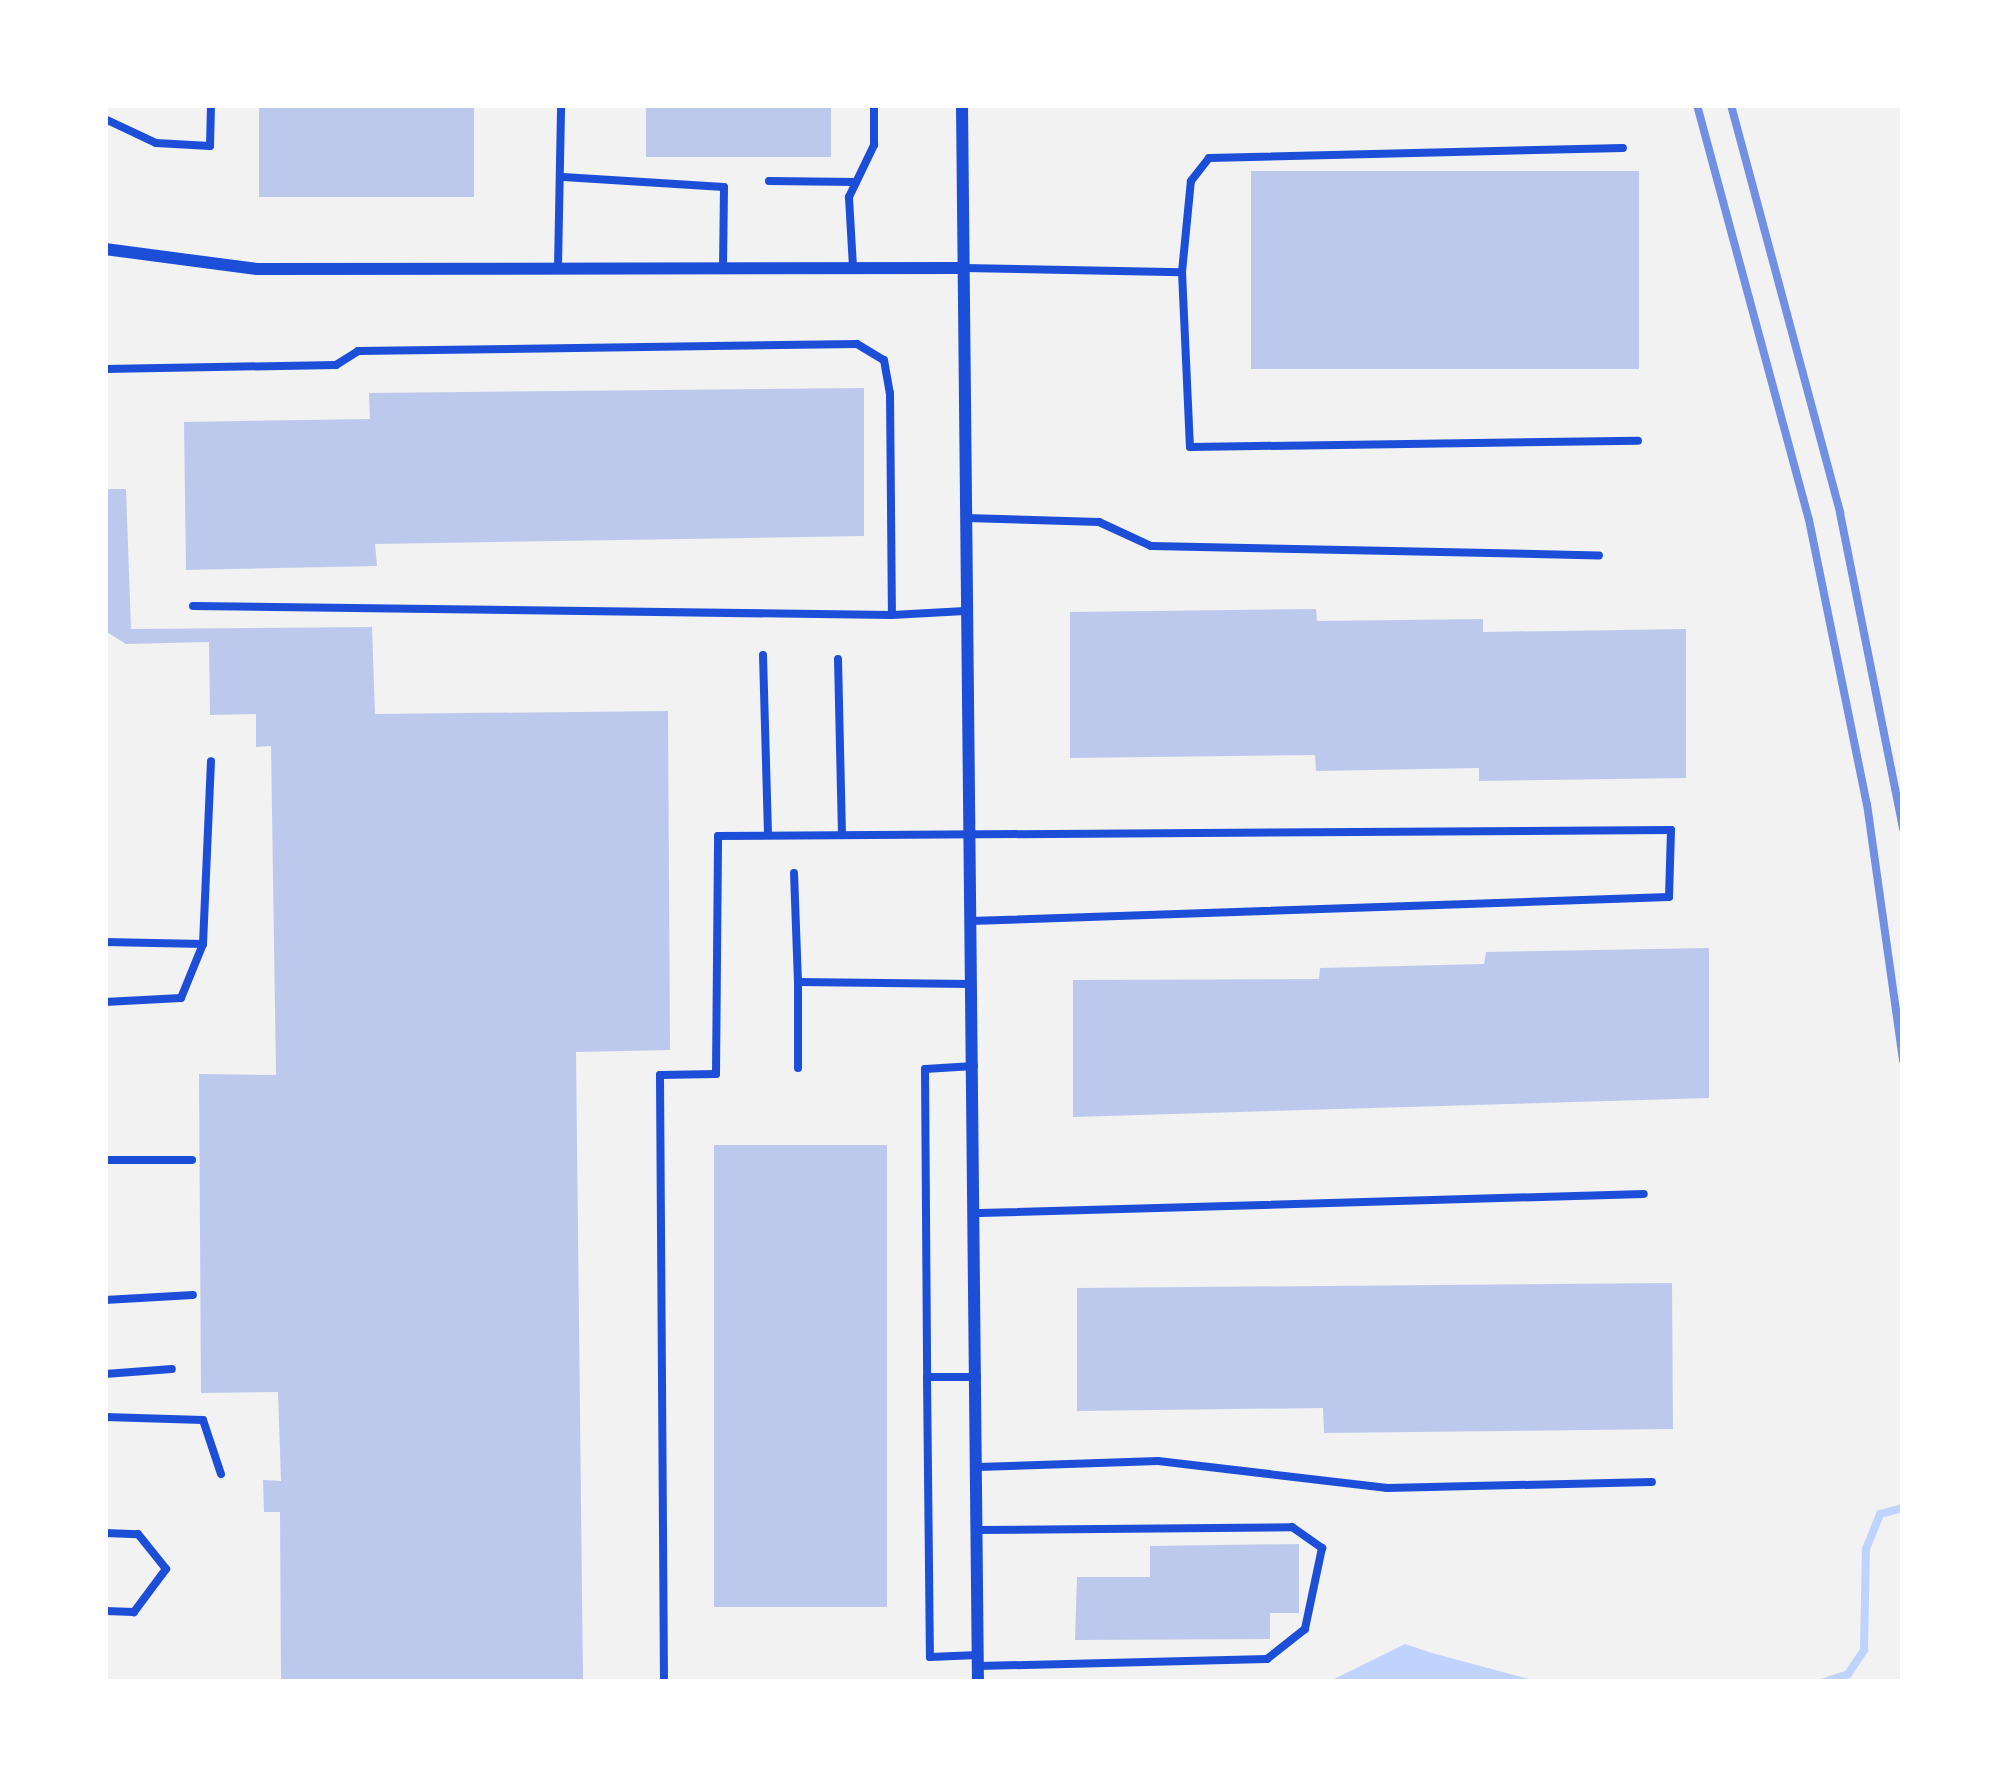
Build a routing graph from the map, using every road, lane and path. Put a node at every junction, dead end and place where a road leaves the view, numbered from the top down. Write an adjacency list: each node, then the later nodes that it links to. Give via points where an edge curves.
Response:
1 (211, 105): 5 (lane, via 210,146 156,143)
2 (561, 105): 7 (lane)
3 (874, 105): 9 (lane, via 874,146)
4 (962, 105): 13 (street)
5 (105, 119)
6 (1623, 148): 15 (lane, via 1209,158 1191,181)
7 (563, 177): 11 (lane, via 724,187); 14 (lane)
8 (769, 181): 9 (lane)
9 (856, 182): 12 (lane)
10 (105, 249): 14 (street, via 236,268)
11 (723, 268): 12 (street); 14 (street)
12 (853, 268): 13 (street)
13 (962, 268): 15 (lane); 18 (street)
14 (558, 269)
15 (1182, 272): 17 (lane, via 1190,447)
16 (105, 369): 22 (lane, via 336,365 358,351 857,344 884,360 890,393)
17 (1638, 441)
18 (964, 518): 19 (lane, via 1099,522 1151,546); 21 (street)
19 (1599, 555)
20 (193, 606): 22 (lane)
21 (965, 610): 22 (lane); 26 (street)
22 (892, 615)
23 (763, 656): 28 (lane)
24 (838, 659): 27 (lane)
25 (212, 761): 32 (lane)
26 (967, 827): 27 (lane); 30 (street); 30 (lane, via 1671,830 1669,898)
27 (842, 832): 28 (lane)
28 (768, 835): 56 (lane, via 718,836 716,1074 660,1075)
29 (794, 873): 33 (lane)
30 (970, 921): 34 (street)
31 (105, 942): 32 (lane)
32 (203, 944): 35 (lane, via 182,998)
33 (797, 982): 34 (lane); 37 (lane)
34 (972, 984): 36 (street)
35 (105, 1001)
36 (975, 1066): 41 (street); 46 (lane, via 925,1069)
37 (798, 1068)
38 (105, 1160): 39 (lane)
39 (192, 1160)
40 (1644, 1194): 41 (lane)
41 (980, 1214): 47 (street)
42 (193, 1294): 43 (lane)
43 (105, 1300)
44 (172, 1370): 45 (lane)
45 (105, 1375)
46 (927, 1377): 47 (lane); 55 (lane, via 930,1657)
47 (979, 1377): 49 (street)
48 (105, 1417): 50 (lane, via 203,1420)
49 (977, 1467): 51 (lane, via 1158,1461 1358,1476 1388,1488); 52 (street)
50 (221, 1474)
51 (1652, 1482)
52 (978, 1529): 55 (street); 55 (lane, via 1292,1527 1322,1548 1305,1629 1268,1659)
53 (105, 1533): 54 (lane, via 138,1534 166,1568 134,1612)
54 (105, 1611)
55 (978, 1660): 57 (street)
56 (664, 1682)
57 (978, 1682)

